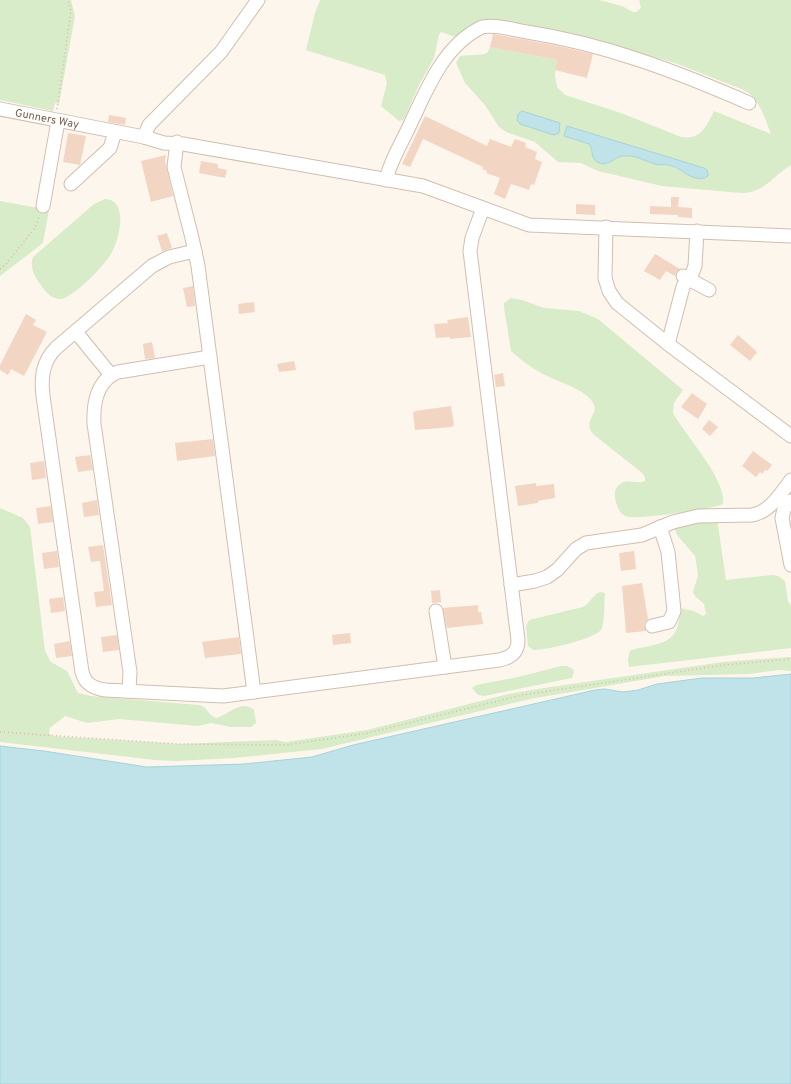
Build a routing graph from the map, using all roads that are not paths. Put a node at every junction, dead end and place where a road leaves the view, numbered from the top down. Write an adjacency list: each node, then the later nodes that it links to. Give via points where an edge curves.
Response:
1 (258, 0): 6 (street, via 221,52 151,123)
2 (749, 103): 8 (street, via 680,73 584,43 506,28 482,27 456,48 438,68)
3 (0, 109): 4 (street, Gunners Way)
4 (58, 121): 5 (street, Gunners Way); 10 (street)
5 (115, 132): 6 (street, Gunners Way); 9 (street, via 110,148)
6 (142, 136): 7 (street, Gunners Way, via 164,143)
7 (179, 143): 8 (street, Gunners Way); 15 (street, via 174,167)
8 (386, 180): 11 (street, Gunners Way, via 433,189)
9 (71, 184)
10 (42, 206)
11 (483, 208): 12 (street, Gunners Way, via 529,225); 27 (street, via 470,251)
12 (606, 227): 13 (street, Gunners Way); 19 (street, via 604,271 609,292 624,310)
13 (697, 231): 14 (street, Gunners Way); 16 (street, via 695,266)
14 (791, 236)
15 (195, 251): 18 (street, via 173,256 155,264); 20 (street)
16 (686, 277): 17 (street); 19 (street)
17 (709, 290)
18 (76, 332): 21 (street); 31 (street, via 49,356 42,379 81,664 83,676 89,684 100,689)
19 (668, 344): 22 (street)
20 (210, 357): 21 (street); 32 (street)
21 (111, 375): 31 (street, via 98,391 94,424 130,672)
22 (791, 436)
23 (791, 480): 25 (street, via 772,503 759,513 703,515)
24 (791, 501): 26 (street, via 782,516)
25 (660, 527): 27 (street, via 642,535 586,543 576,549 557,570 544,578); 29 (street, via 668,552 674,611 669,622)
26 (791, 565)
27 (512, 585): 30 (street, via 518,640 514,653 502,659)
28 (436, 611): 30 (street)
29 (652, 626)
30 (445, 667): 32 (street)
31 (129, 691): 32 (street, via 212,696)
32 (254, 692)

